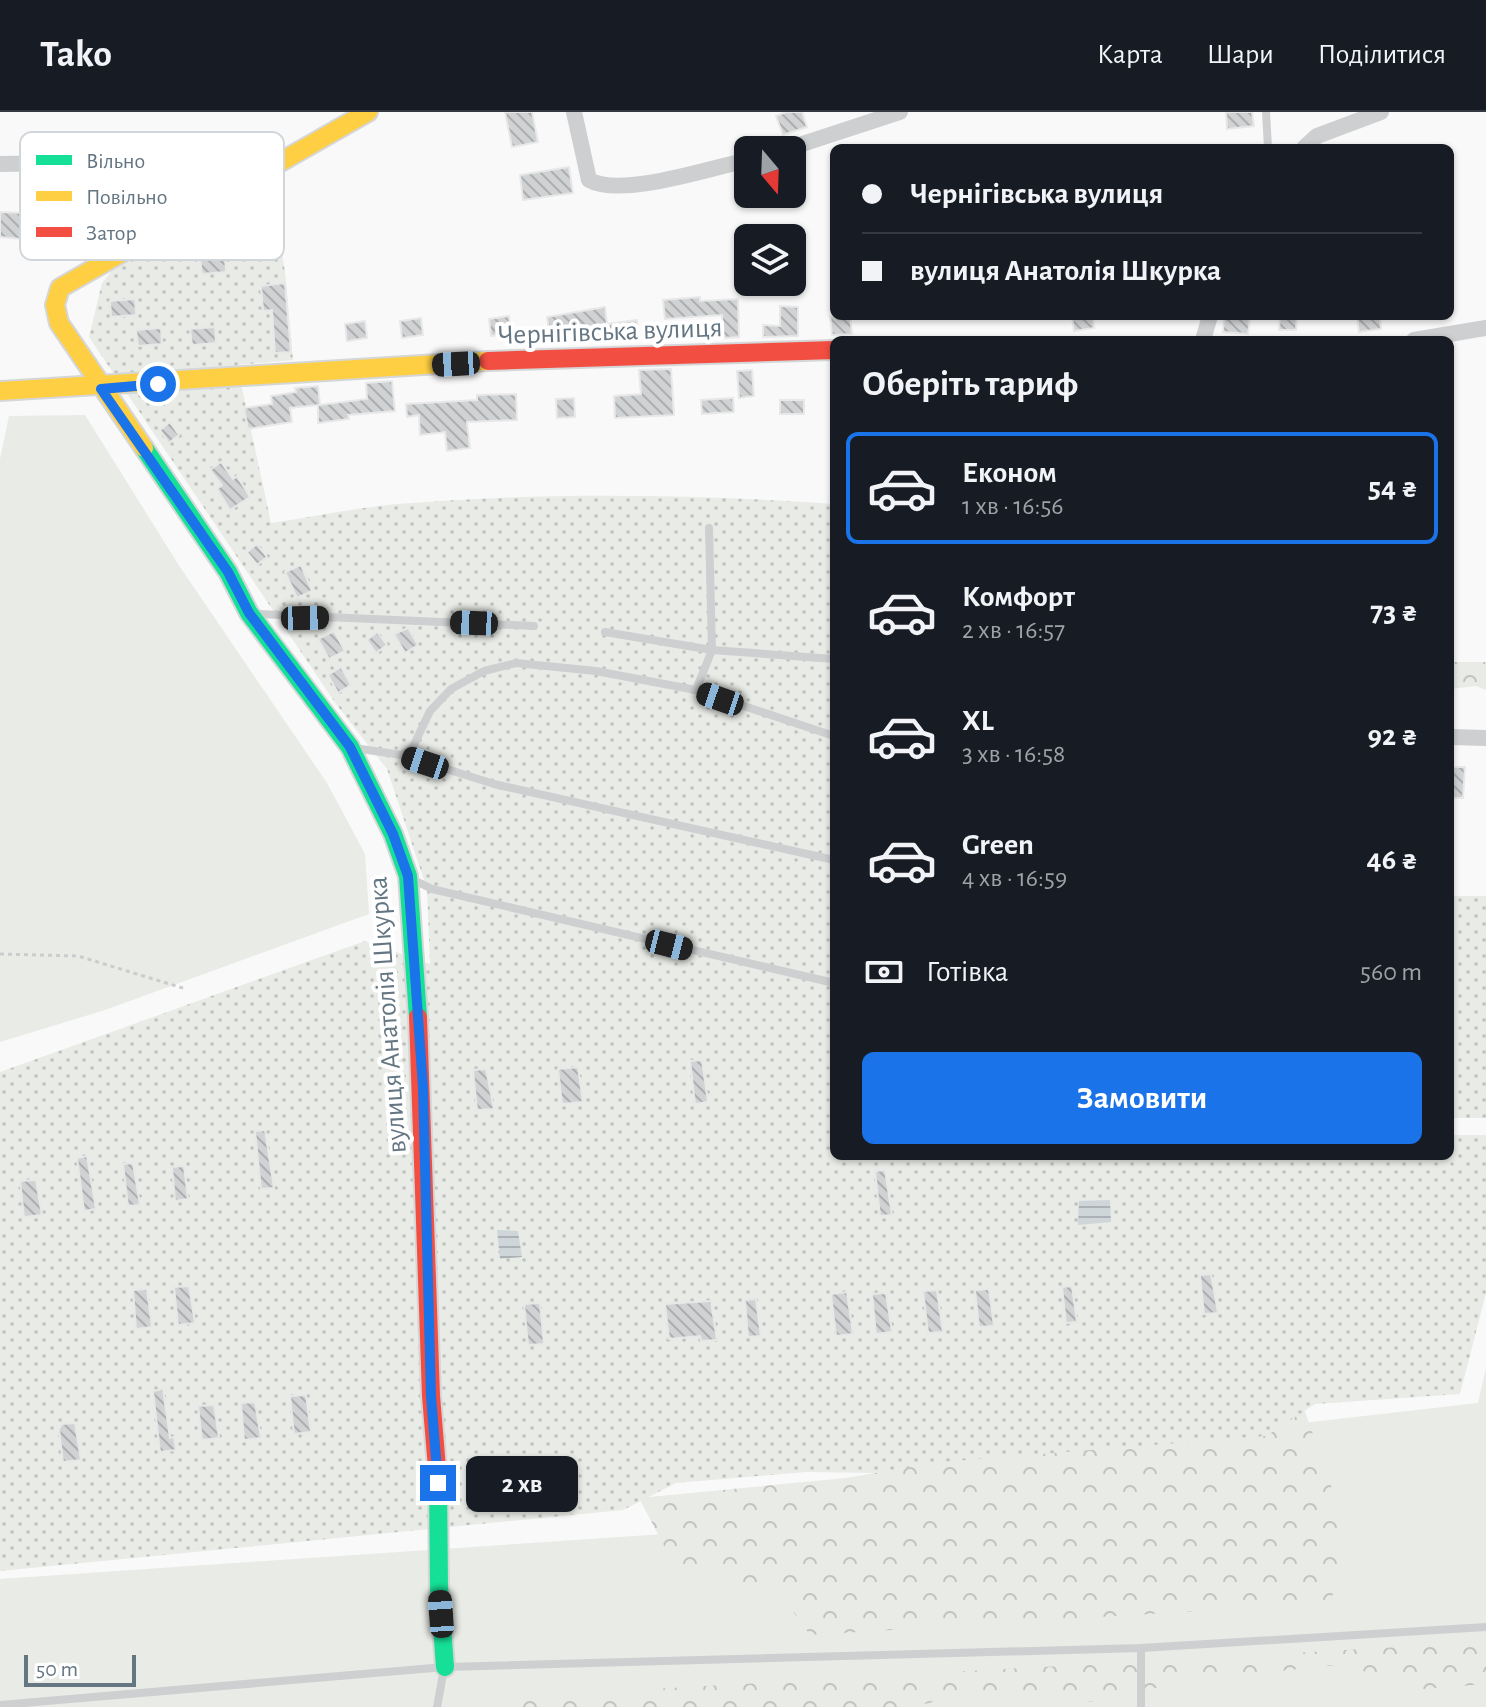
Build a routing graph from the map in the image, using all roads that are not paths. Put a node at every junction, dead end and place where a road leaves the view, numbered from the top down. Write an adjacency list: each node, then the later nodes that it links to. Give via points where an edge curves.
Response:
1 (368, 112): 9 (street, вулиця Анатолія Шкурка)
2 (574, 112): 10 (street, via 589,180 602,187)
3 (900, 112): 6 (street)
4 (1266, 112): 7 (lane)
5 (1381, 112): 8 (street)
6 (806, 143)
7 (1268, 144)
8 (1308, 144)
9 (284, 159)
10 (734, 163)
11 (0, 164): 12 (street)
12 (20, 164)
13 (108, 260): 17 (street, вулиця Анатолія Шкурка, via 60,288 55,305 59,323)
14 (1486, 328): 15 (street)
15 (1438, 336)
16 (830, 350): 17 (street, Чернігівська вулиця, via 302,372)
17 (101, 389): 18 (street, Чернігівська вулиця); 20 (street, вулиця Анатолія Шкурка, via 228,572)
18 (0, 391)
19 (709, 528): 23 (lane)
20 (249, 613): 21 (lane); 29 (street, вулиця Анатолія Шкурка)
21 (534, 626)
22 (605, 632): 23 (lane)
23 (712, 650): 24 (lane); 25 (lane)
24 (830, 659)
25 (696, 690): 26 (lane); 30 (lane, via 516,663 484,671 451,689 430,711 413,747)
26 (830, 735)
27 (1454, 737): 28 (street)
28 (1486, 738)
29 (350, 747): 30 (lane); 32 (street, вулиця Анатолія Шкурка)
30 (402, 755): 31 (lane, via 494,784)
31 (830, 859)
32 (408, 876): 33 (lane, via 432,889); 36 (street, вулиця Анатолія Шкурка, via 423,1087)
33 (830, 982)
34 (1486, 1627): 35 (lane)
35 (1141, 1648): 36 (lane); 39 (lane)
36 (445, 1667): 37 (lane); 38 (lane)
37 (0, 1705)
38 (437, 1707)
39 (1141, 1707)

